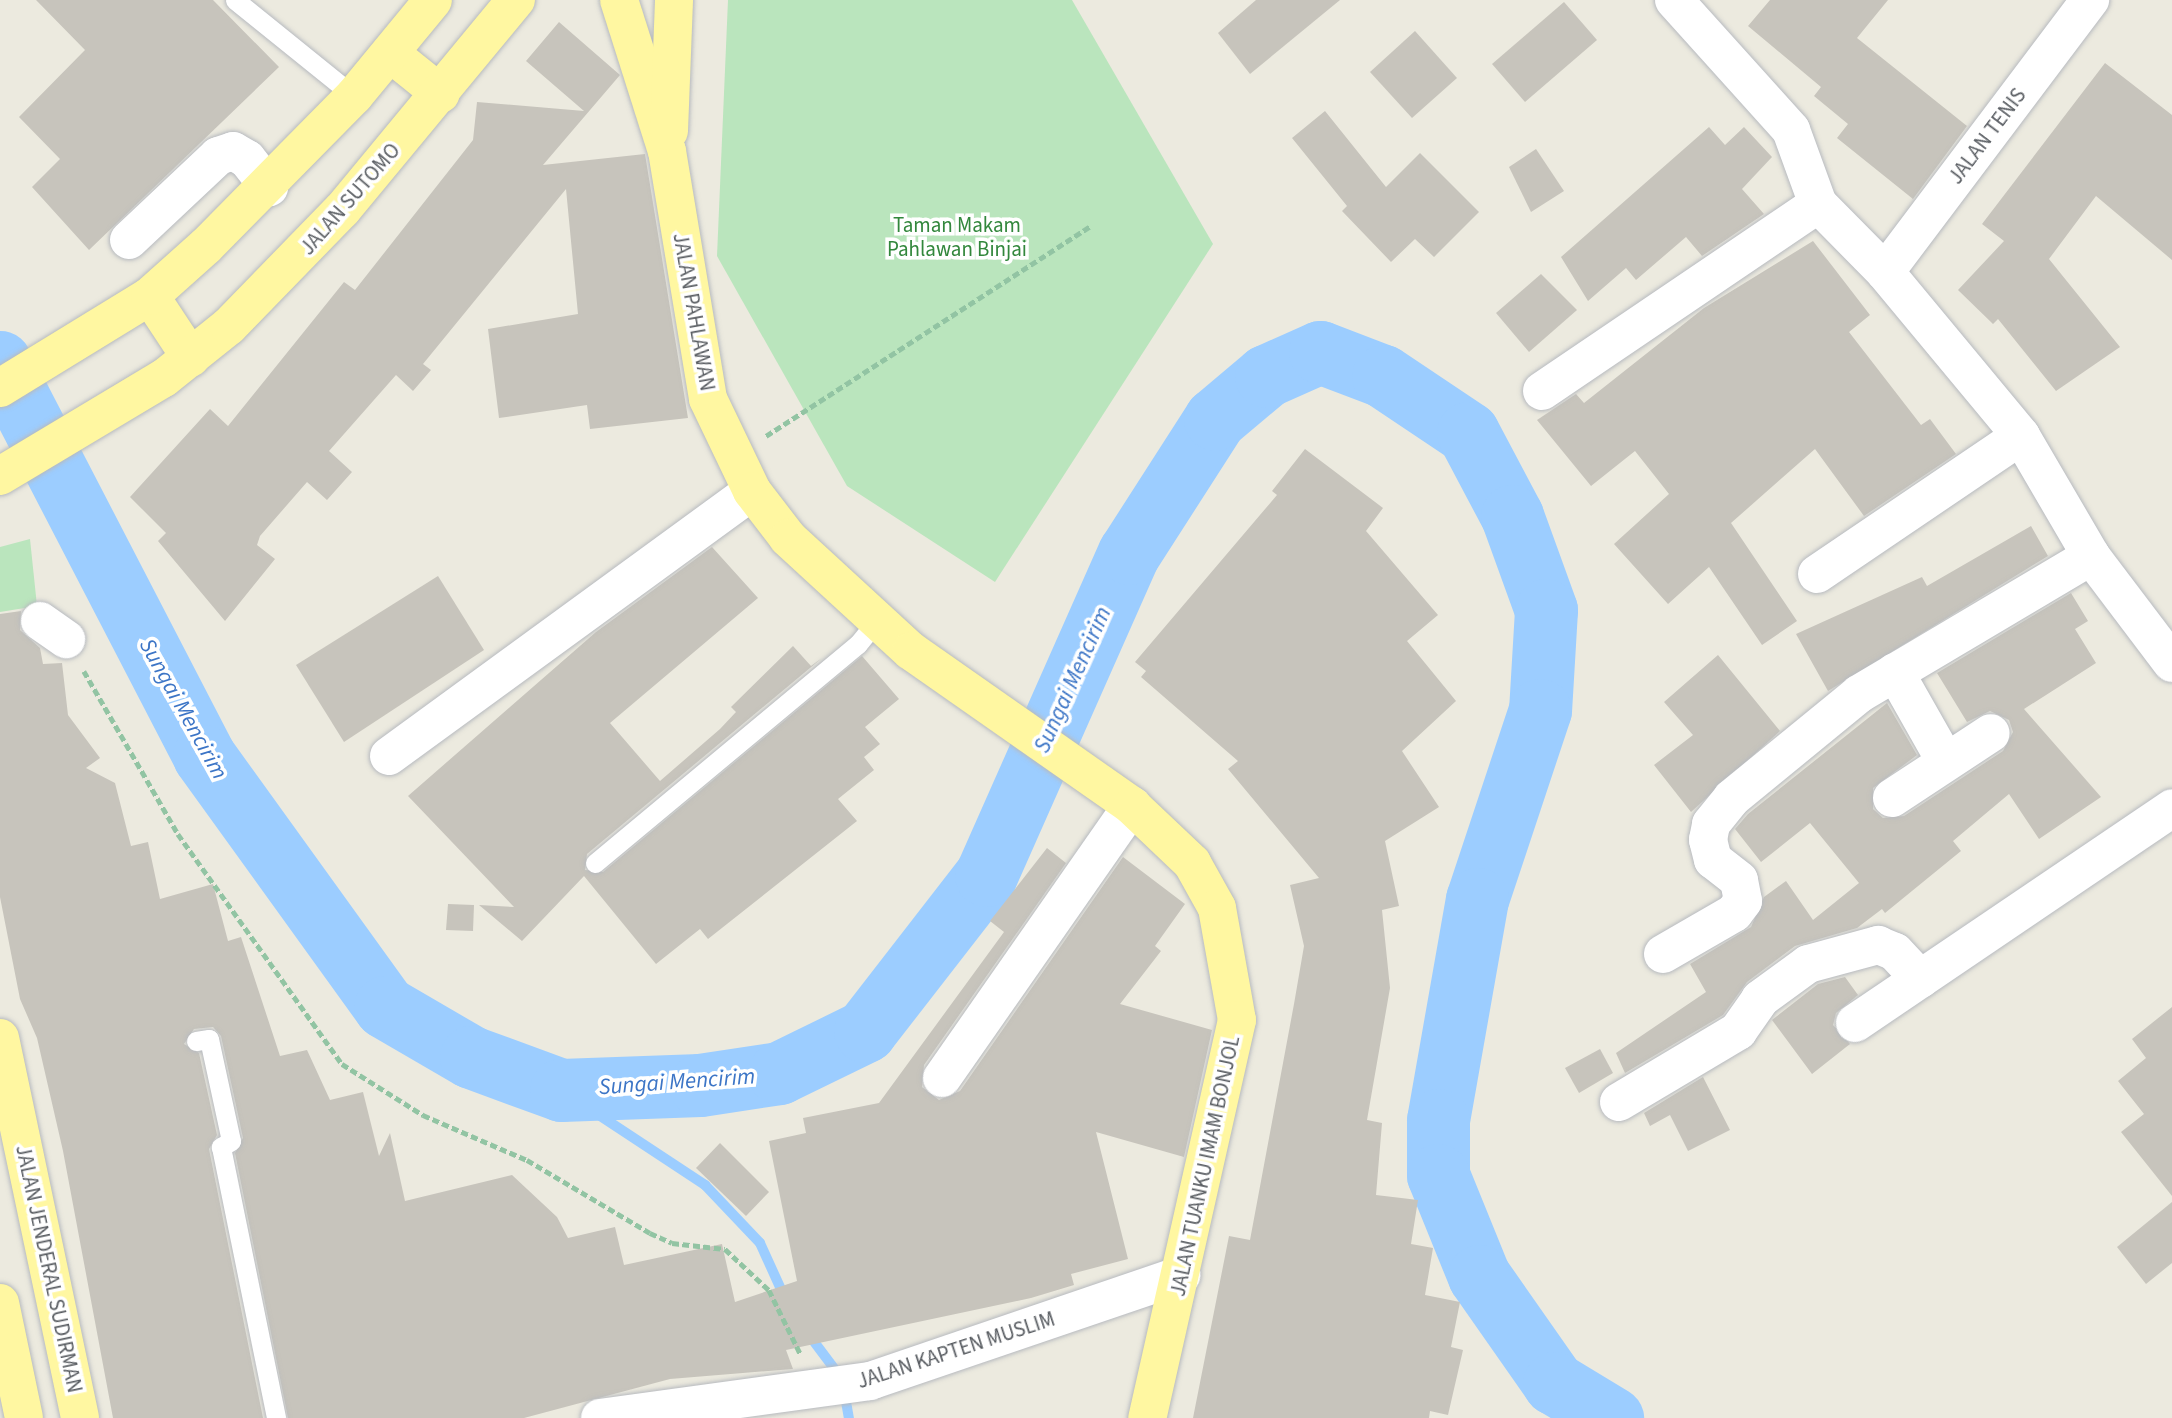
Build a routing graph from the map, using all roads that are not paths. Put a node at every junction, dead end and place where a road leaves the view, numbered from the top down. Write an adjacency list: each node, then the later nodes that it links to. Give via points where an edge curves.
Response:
1 (235, 0): 10 (lane)
2 (433, 0): 8 (main road)
3 (516, 0): 9 (main road, JALAN SUTOMO)
4 (619, 0): 11 (main road, JALAN PAHLAWAN)
5 (674, 0): 11 (main road)
6 (1674, 0): 13 (street, via 1791,130)
7 (2090, 0): 15 (street, JALAN TENIS)
8 (390, 53): 9 (main road); 10 (main road)
9 (441, 94): 17 (main road, JALAN SUTOMO, via 279,278)
10 (354, 96): 12 (main road)
11 (667, 151): 22 (main road, JALAN PAHLAWAN, via 708,399)
12 (269, 187): 14 (street, via 247,159 233,151 218,156); 16 (main road)
13 (1818, 204): 15 (street); 19 (street)
14 (129, 240)
15 (1885, 272): 20 (street)
16 (139, 302): 17 (main road); 18 (main road)
17 (177, 368): 21 (main road)
18 (0, 388)
19 (1542, 391)
20 (2021, 436): 23 (street); 24 (street)
21 (0, 475)
22 (752, 491): 25 (main road, JALAN PAHLAWAN, via 788,538); 29 (street)
23 (2091, 556): 26 (street); 27 (street)
24 (1817, 575)
25 (878, 619): 31 (main road, JALAN PAHLAWAN, via 981,704); 35 (lane, via 858,643)
26 (2172, 663)
27 (1895, 672): 30 (street); 36 (street, via 1858,694 1732,797 1711,824 1708,840 1713,860 1739,880 1743,901 1734,913)
28 (1991, 733): 30 (street)
29 (389, 756)
30 (1946, 762): 32 (street)
31 (1072, 768): 33 (main road, JALAN TUANKU IMAM BONJOL)
32 (1892, 798)
33 (1132, 806): 41 (street); 43 (main road, JALAN TUANKU IMAM BONJOL, via 1192,863 1217,908 1237,1020)
34 (2172, 808): 37 (street)
35 (595, 863)
36 (1663, 954)
37 (1920, 979): 38 (street); 42 (street, via 1895,952 1878,945 1808,964 1760,999 1738,1031)
38 (1855, 1023)
39 (0, 1038): 45 (main road, JALAN JENDERAL SUDIRMAN)
40 (196, 1041): 50 (lane, via 209,1039 231,1141 221,1147)
41 (942, 1078)
42 (1619, 1102)
43 (1181, 1275): 47 (street, JALAN KAPTEN MUSLIM, via 870,1381); 52 (main road, JALAN TUANKU IMAM BONJOL)
44 (0, 1303): 46 (main road)
45 (67, 1355): 46 (main road); 49 (main road, JALAN JENDERAL SUDIRMAN)
46 (13, 1367): 48 (main road)
47 (704, 1411): 51 (street, JALAN KAPTEN MUSLIM)
48 (24, 1418)
49 (80, 1418)
50 (276, 1418)
51 (600, 1418)
52 (1147, 1418)

